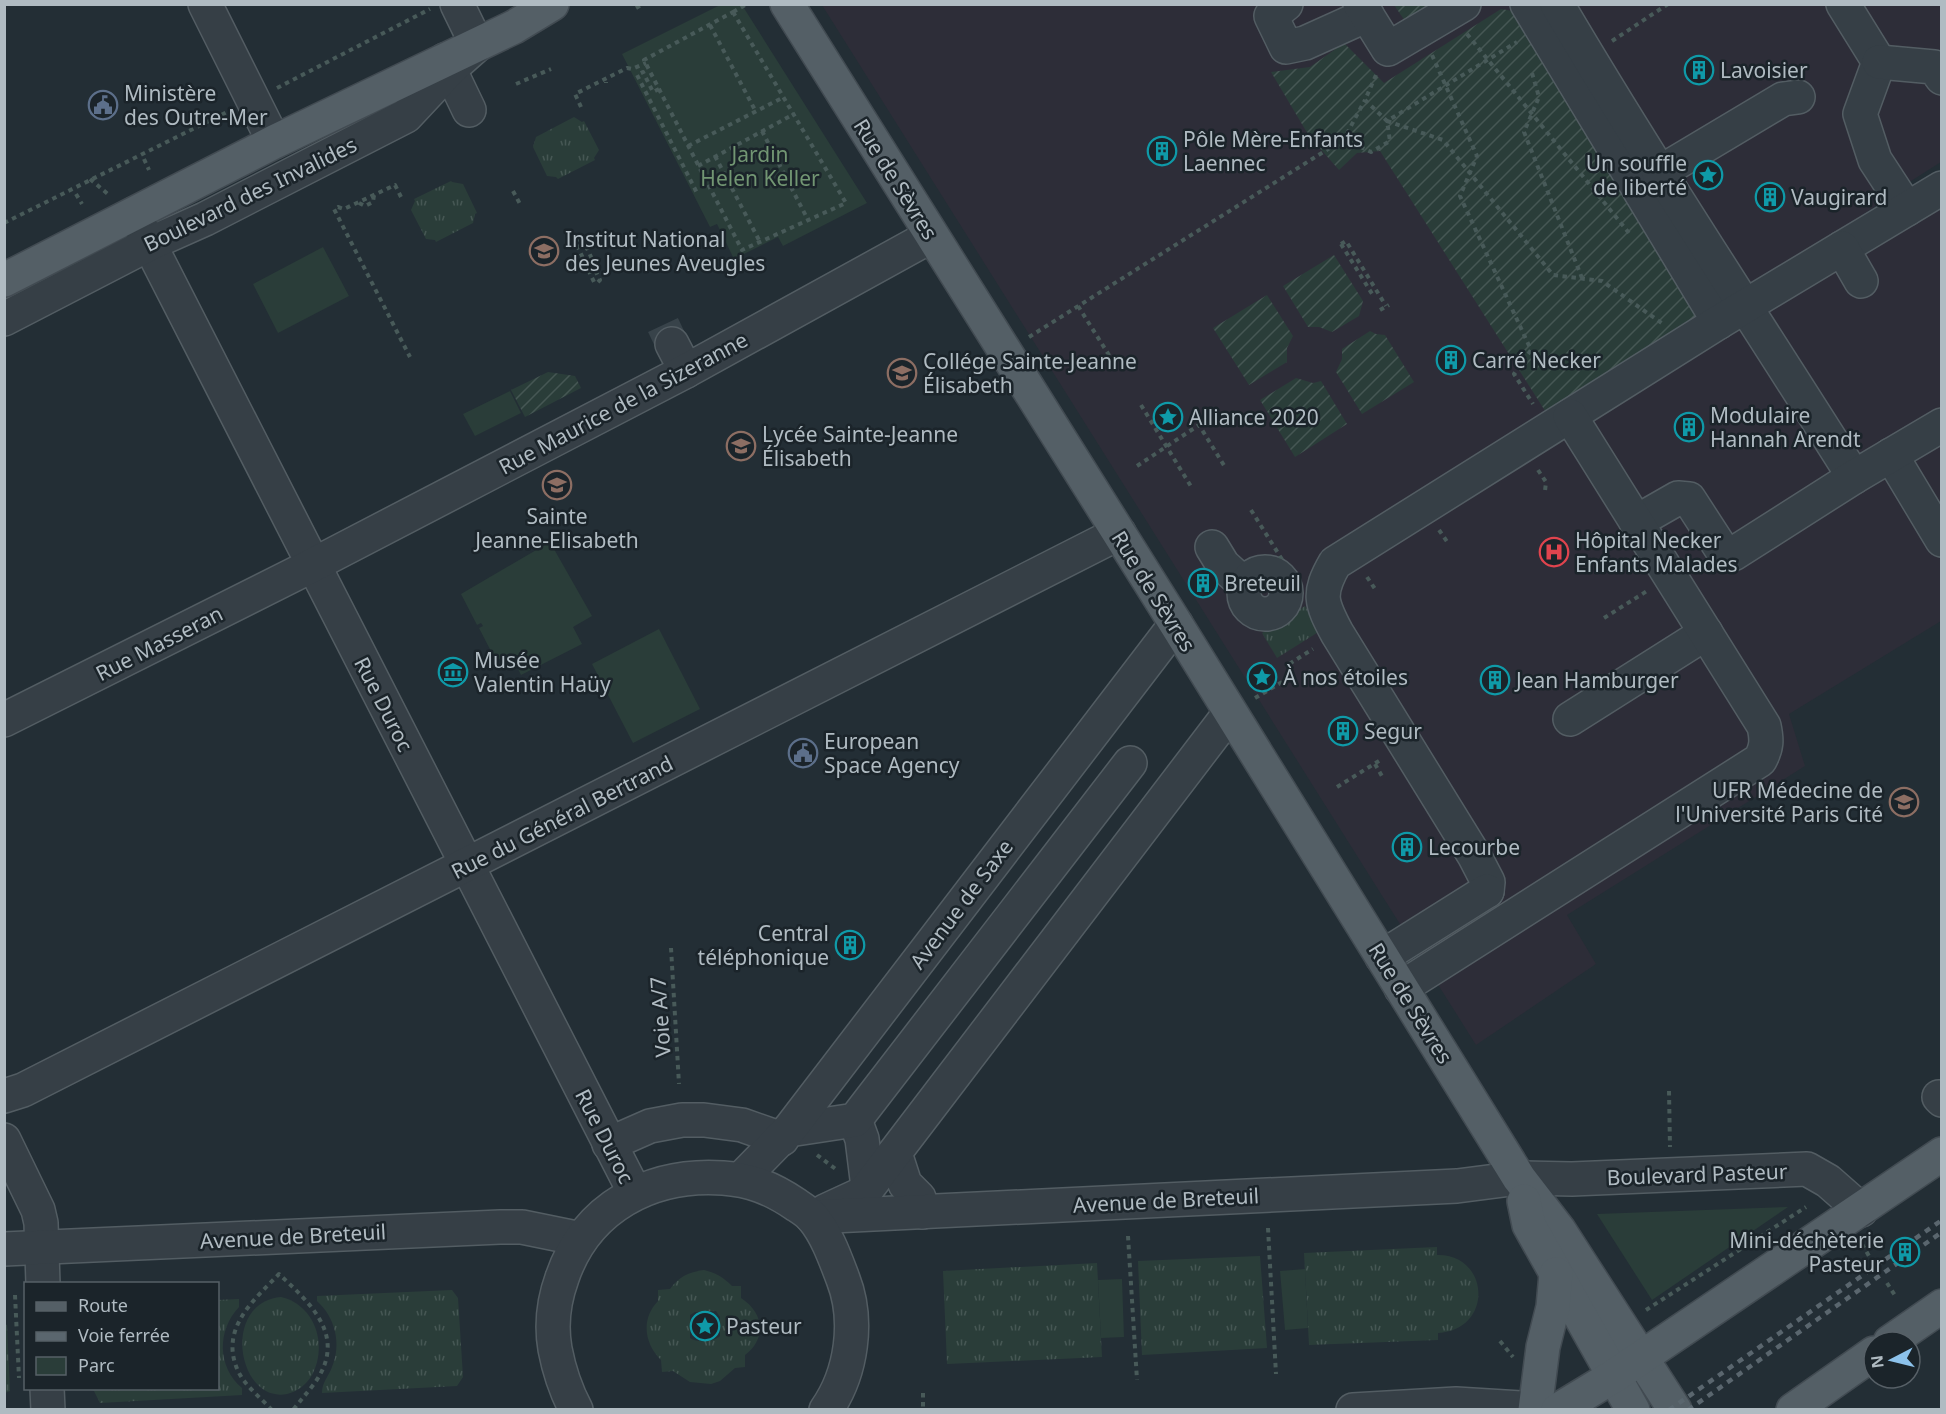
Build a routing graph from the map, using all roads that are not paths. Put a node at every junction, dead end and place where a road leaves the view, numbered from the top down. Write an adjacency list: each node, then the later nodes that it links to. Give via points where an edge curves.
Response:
1 (205, 4): 16 (street)
2 (457, 4): 10 (street)
3 (552, 4): 10 (main road, Boulevard des Invalides)
4 (787, 4): 21 (main road, Rue de Sèvres)
5 (1286, 4): 7 (street, via 1270,16 1286,47 1305,43)
6 (1843, 4): 11 (street)
7 (1363, 10): 9 (street, via 1388,49)
8 (1553, 11): 17 (street, via 1589,56); 26 (street)
9 (1465, 19)
10 (477, 45): 12 (main road, Boulevard des Invalides)
11 (1879, 62): 13 (street, via 1934,67); 19 (street, via 1860,114 1875,159)
12 (448, 64): 15 (street); 16 (main road, Boulevard des Invalides); 23 (street, Boulevard des Invalides, via 406,116)
13 (1941, 78)
14 (1798, 97): 17 (street, via 1783,99)
15 (469, 110)
16 (274, 142): 20 (main road, Boulevard des Invalides)
17 (1659, 173): 26 (street)
18 (1941, 188): 19 (street)
19 (1907, 209): 22 (street)
20 (134, 214): 23 (street, Rue Duroc); 24 (main road, Boulevard des Invalides)
21 (932, 236): 33 (main road, Rue de Sèvres); 36 (street, Rue Maurice de la Sizeranne, via 679,358)
22 (1852, 242): 25 (street); 26 (street)
23 (149, 244): 27 (street, Boulevard des Invalides); 36 (street, Rue Duroc)
24 (4, 280)
25 (1861, 281)
26 (1732, 315): 28 (street); 31 (street)
27 (4, 319)
28 (1559, 422): 32 (street); 37 (street, via 1335,563)
29 (1941, 425): 30 (street)
30 (1891, 455): 31 (street); 34 (street)
31 (1841, 476): 32 (street, via 1732,555 1724,553 1689,499 1678,498)
32 (1636, 522): 39 (street)
33 (1119, 534): 38 (main road, Rue de Sèvres); 44 (street, Rue du Général Bertrand)
34 (1941, 540)
35 (1212, 547): 37 (street, via 1222,565 1245,585 1255,574 1268,572 1282,579 1287,596)
36 (313, 565): 42 (street, Rue Masseran); 44 (street, Rue Duroc)
37 (1322, 593): 45 (street, via 1324,608 1337,633 1474,855 1488,882)
38 (1176, 624): 40 (main road, Rue de Sèvres); 51 (street, Avenue de Saxe)
39 (1706, 633): 41 (street); 46 (street, via 1764,726 1766,749 1760,759)
40 (1241, 706): 47 (main road, Rue de Sèvres); 54 (street)
41 (1570, 719)
42 (4, 720)
43 (1130, 763): 50 (street)
44 (466, 866): 49 (street, Rue du Général Bertrand, via 23,1090); 53 (street, Rue Duroc)
45 (1487, 891): 46 (street); 47 (street)
46 (1527, 909): 48 (street)
47 (1382, 957): 48 (main road, Rue de Sèvres)
48 (1401, 988): 56 (main road, Rue de Sèvres)
49 (4, 1096)
50 (855, 1120): 51 (street); 58 (street, via 862,1139)
51 (786, 1135): 53 (street, via 742,1125 682,1120 650,1125); 57 (street, Avenue de Saxe)
52 (4, 1140): 64 (street, via 38,1210)
53 (609, 1144): 59 (street, Rue Duroc)
54 (895, 1153): 58 (street); 61 (street, via 905,1184 919,1198)
55 (1941, 1154): 60 (main road)
56 (1519, 1178): 60 (street, Boulevard Pasteur, via 1807,1169 1828,1181); 61 (street, Avenue de Breteuil, via 1457,1186); 66 (main road, Rue de Sèvres, via 1529,1225); 70 (main road, Rue de Sèvres, via 1559,1230)
57 (741, 1179): 59 (street, via 671,1180); 62 (street, via 773,1190)
58 (854, 1179): 62 (street, via 864,1193)
59 (635, 1193): 63 (street, via 616,1203)
60 (1861, 1210): 70 (main road)
61 (923, 1212): 62 (street, Avenue de Breteuil)
62 (812, 1217): 74 (street, via 832,1250 850,1307 848,1358)
63 (581, 1239): 64 (street, Avenue de Breteuil, via 522,1227 500,1227); 77 (street, via 567,1264 553,1319 561,1375)
64 (43, 1248): 65 (street, Avenue de Breteuil); 67 (street)
65 (4, 1249)
66 (1556, 1274): 72 (main road, Rue de Sèvres); 75 (main road)
67 (30, 1282)
68 (1941, 1306): 69 (main road)
69 (1907, 1330)
70 (1642, 1357): 72 (main road); 82 (main road, Rue de Sèvres)
71 (1862, 1361): 83 (main road)
72 (1614, 1376): 80 (main road); 81 (main road, Rue de Sèvres)
73 (34, 1390): 76 (street)
74 (829, 1408)
75 (1536, 1409): 78 (street, via 1456,1404); 79 (main road)
76 (48, 1410)
77 (576, 1410)
78 (1353, 1410)
79 (1542, 1410)
80 (1558, 1410)
81 (1633, 1410)
82 (1675, 1410)
83 (1793, 1410)

